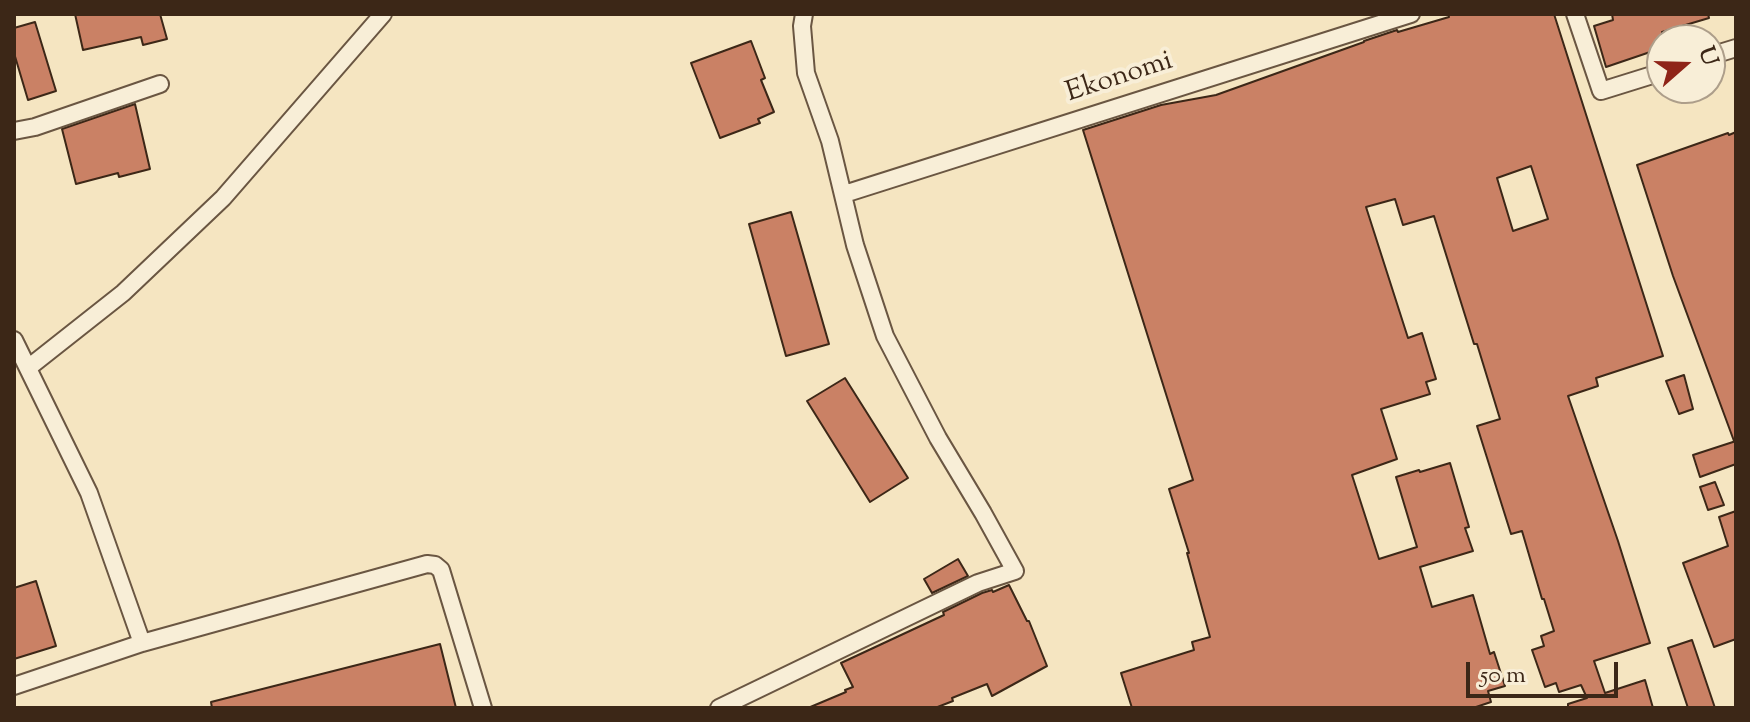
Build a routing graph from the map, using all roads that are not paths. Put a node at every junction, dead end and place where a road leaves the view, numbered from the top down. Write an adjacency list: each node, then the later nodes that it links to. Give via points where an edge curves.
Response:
1 (383, 14): 10 (street, via 223,198 123,293)
2 (804, 14): 8 (street, via 806,73)
3 (1411, 14): 8 (street, Ekonomi)
4 (1575, 14): 5 (street, via 1601,91)
5 (1646, 77)
6 (160, 84): 7 (street)
7 (14, 131)
8 (844, 194): 14 (street, via 885,336 1015,571 978,583)
9 (14, 340): 10 (street)
10 (28, 368): 11 (street, via 89,493)
11 (142, 643): 12 (street); 13 (street, via 435,565 441,570)
12 (14, 686)
13 (483, 708)
14 (719, 708)

